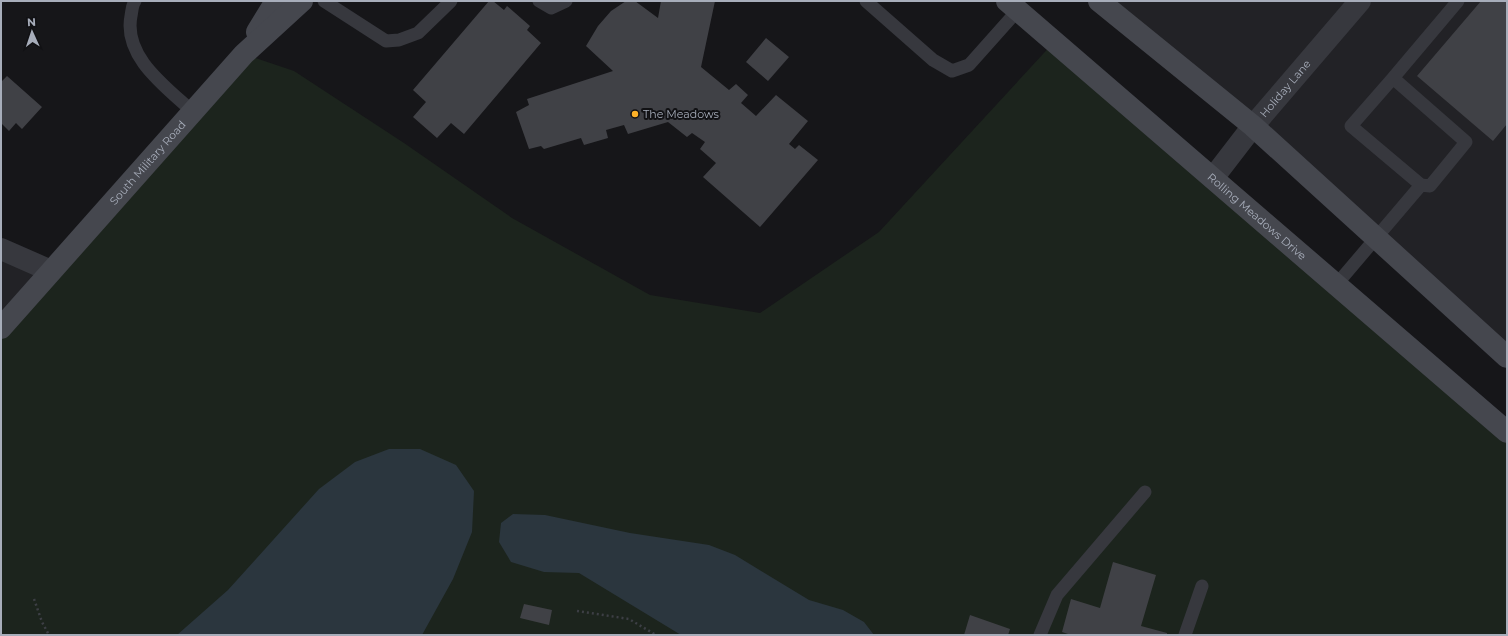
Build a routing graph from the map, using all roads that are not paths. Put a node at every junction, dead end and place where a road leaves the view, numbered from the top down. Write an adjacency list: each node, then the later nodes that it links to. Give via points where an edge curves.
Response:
1 (135, 1): 15 (lane, via 130,20 132,40 145,67)
2 (276, 1): 13 (main road, South Military Road)
3 (302, 1): 13 (main road, South Military Road)
4 (324, 1): 5 (lane, via 386,41 399,40 418,33)
5 (451, 1)
6 (539, 1): 7 (lane, via 551,8)
7 (566, 1)
8 (866, 1): 12 (lane, via 933,60 952,71 968,65)
9 (1099, 1): 16 (main road)
10 (1360, 1): 16 (street, Holiday Lane)
11 (1458, 1): 14 (lane)
12 (1012, 6): 17 (main road, Rolling Meadows Drive)
13 (244, 54): 15 (main road, South Military Road)
14 (1394, 78): 18 (lane, via 1351,126); 18 (lane, via 1466,142 1430,186)
15 (193, 112): 21 (main road, South Military Road)
16 (1253, 126): 17 (street, Holiday Lane); 19 (main road)
17 (1213, 178): 22 (main road, Rolling Meadows Drive)
18 (1421, 185): 19 (lane)
19 (1376, 238): 22 (lane); 24 (main road)
20 (1, 249): 21 (street)
21 (51, 271): 23 (main road, South Military Road)
22 (1336, 285): 25 (main road, Rolling Meadows Drive)
23 (1, 328)
24 (1507, 357)
25 (1507, 432)
26 (1145, 492): 28 (lane, via 1057,595)
27 (1202, 586): 29 (lane)
28 (1040, 635)
29 (1185, 635)

